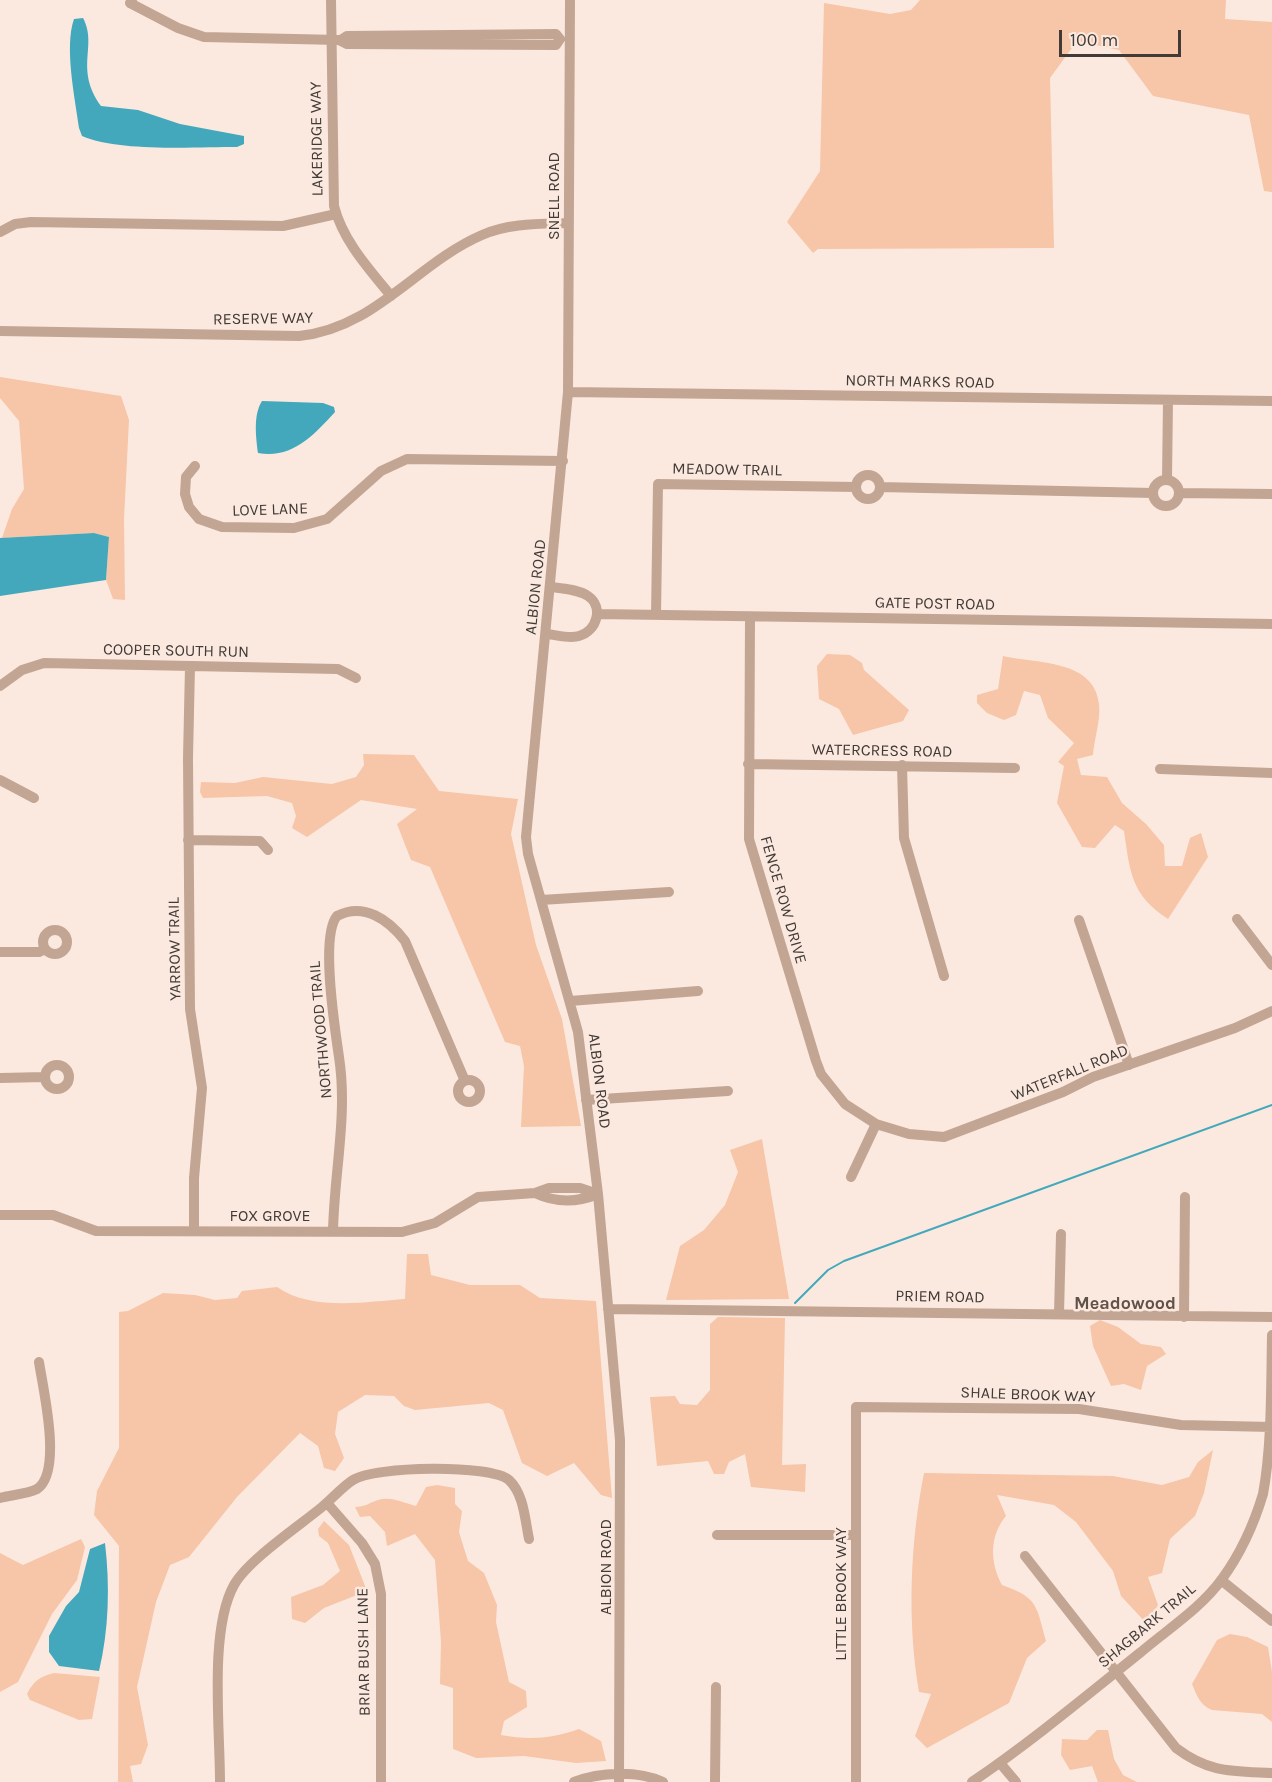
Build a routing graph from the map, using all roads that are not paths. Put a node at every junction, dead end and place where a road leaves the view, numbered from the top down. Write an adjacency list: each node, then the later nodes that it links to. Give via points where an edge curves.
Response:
1 (331, 0): 5 (street, LAKERIDGE WAY)
2 (570, 0): 4 (street, SNELL ROAD)
3 (131, 1): 5 (street, via 178,28 204,37)
4 (565, 39): 5 (street, via 556,45 347,44); 7 (street, SNELL ROAD)
5 (336, 40): 6 (street, LAKERIDGE WAY, via 332,177)
6 (336, 214): 8 (street, via 290,225 32,222); 9 (street, LAKERIDGE WAY, via 352,246)
7 (569, 223): 9 (street, RESERVE WAY, via 509,227 483,235); 11 (street, SNELL ROAD)
8 (0, 231)
9 (391, 296): 10 (street, RESERVE WAY, via 350,323 310,335)
10 (0, 331)
11 (568, 392): 12 (street, NORTH MARKS ROAD); 14 (street, ALBION ROAD)
12 (1168, 400): 13 (street, NORTH MARKS ROAD); 16 (street)
13 (1272, 401)
14 (563, 461): 15 (street, LOVE LANE, via 407,459 381,471 327,519 294,528 222,527 199,519 185,494 186,477); 22 (street, ALBION ROAD)
15 (195, 466)
16 (1167, 480): 19 (street, via 1156,485); 20 (street, via 1176,485)
17 (855, 487): 18 (street, MEADOW TRAIL, via 859,478 870,475); 18 (street, MEADOW TRAIL, via 860,497 868,500 876,496); 24 (street, MEADOW TRAIL, via 658,484)
18 (880, 487): 19 (street, MEADOW TRAIL)
19 (1153, 493): 20 (street, MEADOW TRAIL, via 1156,502 1167,507)
20 (1179, 493): 21 (street, MEADOW TRAIL)
21 (1272, 494)
22 (552, 587): 23 (street, via 586,594); 27 (street, ALBION ROAD)
23 (597, 614): 24 (street, GATE POST ROAD); 27 (street, via 591,629 581,635)
24 (656, 615): 25 (street, GATE POST ROAD)
25 (750, 617): 26 (street, GATE POST ROAD); 31 (street, FENCE ROW DRIVE)
26 (1272, 624)
27 (547, 634): 41 (street, ALBION ROAD, via 526,837)
28 (190, 666): 29 (street, COOPER SOUTH RUN, via 338,669); 30 (street, COOPER SOUTH RUN, via 44,663 22,670); 38 (street, YARROW TRAIL)
29 (356, 678)
30 (0, 686)
31 (748, 765): 32 (street, WATERCRESS ROAD); 57 (street, FENCE ROW DRIVE, via 747,821 751,847 816,1061 821,1074 845,1104)
32 (902, 765): 33 (street, WATERCRESS ROAD); 47 (street, via 904,838)
33 (1015, 768)
34 (1160, 769): 35 (street)
35 (1272, 773)
36 (0, 780): 37 (street)
37 (34, 798)
38 (188, 840): 39 (street, via 260,841); 62 (street, YARROW TRAIL, via 190,1009 202,1088)
39 (268, 850)
40 (669, 892): 41 (street)
41 (541, 900): 49 (street, ALBION ROAD)
42 (1237, 919): 46 (street)
43 (1079, 920): 51 (street)
44 (45, 949): 45 (street)
45 (0, 952)
46 (1272, 965)
47 (944, 976)
48 (698, 991): 49 (street)
49 (570, 1001): 56 (street, ALBION ROAD, via 581,1045)
50 (1272, 1011): 51 (street, WATERFALL ROAD)
51 (1129, 1065): 57 (street, WATERFALL ROAD, via 944,1137 909,1134)
52 (45, 1077): 53 (street)
53 (0, 1078)
54 (465, 1081): 63 (street, NORTHWOOD TRAIL, via 405,940 388,922 371,913 351,911 337,916 330,932 331,974 343,1116)
55 (729, 1090): 56 (street)
56 (586, 1100): 59 (street, ALBION ROAD)
57 (876, 1124): 58 (street)
58 (851, 1177)
59 (598, 1194): 63 (street, FOX GROVE, via 581,1201 550,1200 535,1193 478,1197 435,1223 402,1232); 65 (street, ALBION ROAD)
60 (1185, 1197): 67 (street)
61 (0, 1215): 62 (street, FOX GROVE, via 53,1215 96,1231)
62 (194, 1231): 63 (street, FOX GROVE)
63 (333, 1232)
64 (1061, 1234): 66 (street)
65 (608, 1309): 66 (street, PRIEM ROAD); 85 (street, ALBION ROAD, via 620,1440)
66 (1059, 1314): 67 (street, PRIEM ROAD)
67 (1184, 1317): 68 (street, PRIEM ROAD)
68 (1272, 1317)
69 (1272, 1335): 72 (street, SHAGBARK TRAIL)
70 (39, 1362): 73 (street, via 51,1459 45,1480 36,1489)
71 (856, 1407): 72 (street, SHALE BROOK WAY, via 1079,1409 1181,1425); 76 (street, LITTLE BROOK WAY)
72 (1271, 1427): 79 (street, SHAGBARK TRAIL, via 1263,1494 1244,1546)
73 (0, 1498)
74 (327, 1503): 77 (street, via 353,1480 384,1470 487,1470 508,1480 520,1497); 86 (street, via 251,1566 236,1583 225,1605 219,1636); 87 (street, BRIAR BUSH LANE, via 375,1564 381,1594)
75 (717, 1534): 76 (street)
76 (856, 1535): 91 (street, LITTLE BROOK WAY)
77 (529, 1539)
78 (1025, 1556): 81 (street)
79 (1221, 1580): 80 (street); 81 (street, SHAGBARK TRAIL, via 1203,1601)
80 (1272, 1621)
81 (1116, 1671): 83 (street, SHAGBARK TRAIL); 84 (street, via 1186,1756 1220,1771)
82 (716, 1687): 90 (street)
83 (1000, 1763): 92 (street, SHAGBARK TRAIL); 93 (street)
84 (1272, 1773)
85 (619, 1778): 88 (street); 89 (street, via 654,1778)
86 (220, 1782)
87 (381, 1782)
88 (574, 1782)
89 (663, 1782)
90 (715, 1782)
91 (856, 1782)
92 (972, 1782)
93 (1016, 1782)

